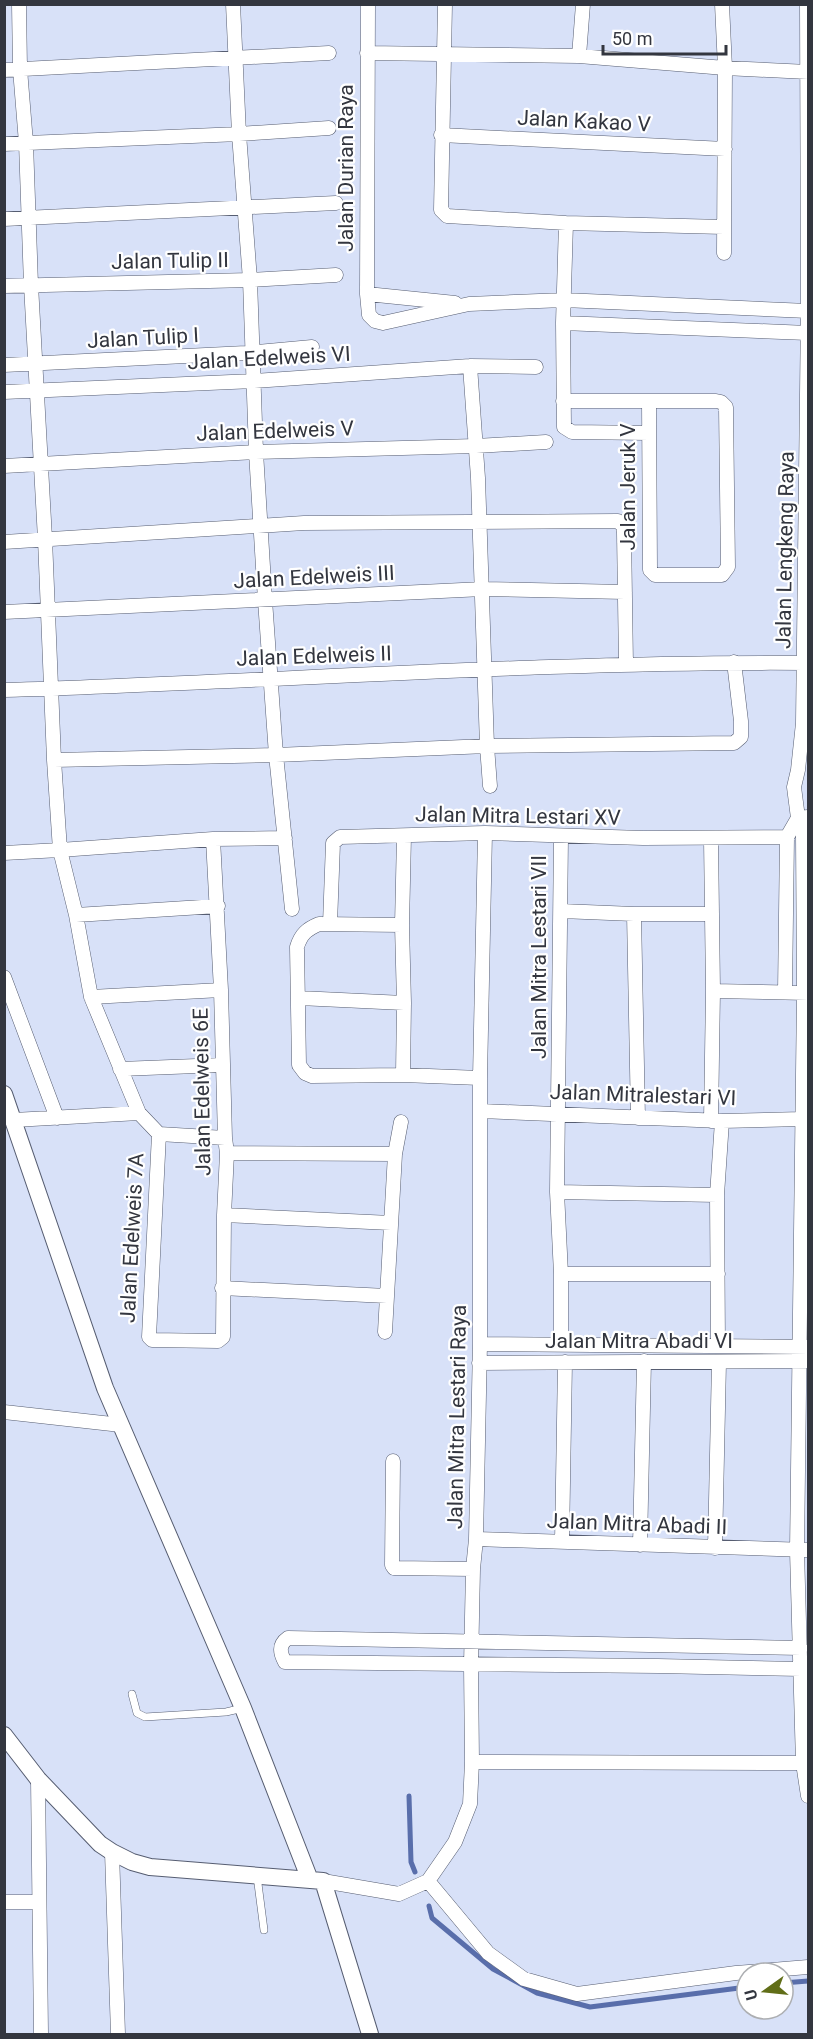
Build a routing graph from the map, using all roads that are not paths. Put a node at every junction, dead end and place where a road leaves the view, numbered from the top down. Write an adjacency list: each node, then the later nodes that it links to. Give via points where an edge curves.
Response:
1 (19, 4): 14 (street)
2 (233, 4): 12 (street)
3 (368, 4): 9 (street, Jalan Durian Raya)
4 (445, 4): 10 (street)
5 (583, 4): 11 (street)
6 (722, 4): 13 (street)
7 (807, 4): 16 (street)
8 (329, 53): 12 (street)
9 (367, 53): 10 (street); 34 (street, Jalan Durian Raya)
10 (445, 53): 11 (street); 19 (street)
11 (579, 56): 13 (street)
12 (236, 57): 14 (street); 18 (street)
13 (725, 68): 16 (street); 22 (street)
14 (20, 69): 15 (street); 20 (street)
15 (4, 70)
16 (807, 71): 36 (street)
17 (329, 128): 18 (street)
18 (239, 134): 20 (street); 24 (street)
19 (441, 135): 22 (street, Jalan Kakao V); 27 (street, via 443,214)
20 (26, 143): 21 (street); 25 (street)
21 (4, 144)
22 (725, 149): 28 (street)
23 (336, 203): 24 (street)
24 (244, 208): 25 (street); 31 (street)
25 (29, 217): 26 (street); 32 (street)
26 (4, 219)
27 (566, 223): 28 (street); 38 (street)
28 (724, 227): 29 (street)
29 (724, 253)
30 (336, 275): 31 (street, Jalan Tulip II)
31 (250, 280): 32 (street, Jalan Tulip II); 43 (street)
32 (32, 285): 33 (street, Jalan Tulip II); 45 (street)
33 (4, 286)
34 (367, 294): 35 (street); 35 (street, Jalan Durian Raya, via 369,315 383,323)
35 (469, 304): 38 (street)
36 (808, 306)
37 (808, 311): 38 (street); 39 (street, Jalan Lengkeng Raya)
38 (563, 312): 39 (street); 47 (street)
39 (808, 329): 53 (street, Jalan Lengkeng Raya)
40 (312, 347): 43 (street)
41 (4, 365): 45 (street)
42 (470, 366): 43 (street, Jalan Edelweis VI); 44 (street, Jalan Edelweis VI); 51 (street)
43 (254, 367): 45 (street, Jalan Tulip I); 45 (street, Jalan Edelweis VI); 52 (street)
44 (536, 367)
45 (37, 377): 46 (street, Jalan Edelweis VI); 54 (street)
46 (4, 392)
47 (563, 401): 48 (street); 49 (street, via 564,427 572,432)
48 (649, 401): 49 (street, Jalan Jeruk V); 49 (street, Jalan Jeruk V, via 716,401 726,407 728,567 722,575 655,575 650,570)
49 (649, 433)
50 (546, 442): 51 (street, Jalan Edelweis V)
51 (476, 446): 52 (street, Jalan Edelweis V); 56 (street)
52 (256, 452): 54 (street, Jalan Edelweis V); 57 (street)
53 (808, 454): 66 (street, Jalan Lengkeng Raya)
54 (42, 463): 55 (street, Jalan Edelweis V); 58 (street)
55 (4, 466)
56 (479, 521): 57 (street); 60 (street); 61 (street, via 618,521 624,533)
57 (261, 526): 58 (street); 62 (street)
58 (45, 539): 59 (street); 63 (street)
59 (4, 542)
60 (483, 590): 61 (street, Jalan Edelweis III); 62 (street, Jalan Edelweis III); 68 (street)
61 (625, 592): 67 (street)
62 (265, 600): 63 (street, Jalan Edelweis III); 69 (street)
63 (49, 610): 64 (street, Jalan Edelweis III); 70 (street)
64 (4, 612)
65 (735, 662): 66 (street, Jalan Edelweis II); 67 (street, Jalan Edelweis II); 72 (street, via 741,737 734,743)
66 (805, 663): 75 (street, Jalan Lengkeng Raya)
67 (626, 665): 68 (street, Jalan Edelweis II)
68 (483, 670): 69 (street, Jalan Edelweis II); 72 (street)
69 (271, 679): 70 (street, Jalan Edelweis II); 73 (street)
70 (51, 688): 71 (street, Jalan Edelweis II); 74 (street)
71 (4, 690)
72 (487, 746): 73 (street); 76 (street)
73 (276, 755): 74 (street); 82 (street)
74 (54, 760): 85 (street)
75 (803, 770): 77 (street, Jalan Lengkeng Raya, via 794,787)
76 (490, 786)
77 (803, 818): 81 (street); 99 (street, Jalan Lengkeng Raya)
78 (485, 833): 79 (street, Jalan Mitra Lestari XV); 80 (street, Jalan Mitra Lestari XV); 106 (street, Jalan Mitra Lestari Raya)
79 (404, 836): 93 (street, Jalan Mitra Lestari XV, via 336,839 331,862); 94 (street)
80 (561, 837): 84 (street, Jalan Mitra Lestari XV); 89 (street, Jalan Mitra Lestari VII)
81 (787, 837): 84 (street, Jalan Mitra Lestari XV); 98 (street)
82 (285, 838): 83 (street); 88 (street)
83 (213, 839): 85 (street); 87 (street, Jalan Edelweis 6E)
84 (711, 839): 91 (street)
85 (60, 850): 86 (street); 92 (street)
86 (4, 853)
87 (218, 906): 92 (street); 96 (street, Jalan Edelweis 6E)
88 (292, 909)
89 (561, 911): 90 (street); 110 (street, Jalan Mitra Lestari VII)
90 (634, 914): 91 (street); 112 (street)
91 (712, 914): 97 (street)
92 (76, 915): 100 (street)
93 (330, 924): 94 (street); 101 (street, via 308,928 300,937)
94 (402, 925): 102 (street)
95 (4, 976): 111 (street)
96 (221, 990): 100 (street); 103 (street, Jalan Edelweis 6E)
97 (713, 991): 98 (street); 115 (street)
98 (785, 992): 99 (street)
99 (806, 993): 113 (street, Jalan Lengkeng Raya)
100 (91, 997): 104 (street)
101 (299, 998): 102 (street); 105 (street, via 299,1065 305,1073)
102 (404, 1003): 105 (street)
103 (222, 1065): 104 (street); 118 (street, Jalan Edelweis 6E)
104 (120, 1069): 109 (street)
105 (403, 1076): 106 (street)
106 (480, 1078): 108 (street, Jalan Mitra Lestari Raya)
107 (4, 1094): 114 (street)
108 (481, 1111): 110 (street, Jalan Mitralestari VI); 131 (street, Jalan Mitra Lestari Raya)
109 (139, 1113): 111 (street); 117 (street, Jalan Edelweis 7A)
110 (557, 1113): 112 (street, Jalan Mitralestari VI); 121 (street, Jalan Mitra Lestari VII)
111 (57, 1118): 114 (street)
112 (638, 1118): 115 (street, Jalan Mitralestari VI)
113 (802, 1119): 115 (street, Jalan Mitralestari VI); 134 (street, Jalan Lengkeng Raya)
114 (14, 1120): 140 (street)
115 (717, 1121): 122 (street)
116 (401, 1122): 120 (street)
117 (159, 1134): 118 (street); 130 (street, Jalan Edelweis 7A, via 148,1337)
118 (225, 1138): 119 (street, Jalan Edelweis 6E)
119 (227, 1153): 120 (street); 123 (street, Jalan Edelweis 6E)
120 (395, 1155): 124 (street)
121 (557, 1192): 122 (street); 125 (street, Jalan Mitra Lestari VII)
122 (717, 1195): 126 (street)
123 (224, 1215): 124 (street); 127 (street, Jalan Edelweis 6E)
124 (391, 1223): 128 (street)
125 (561, 1274): 126 (street); 132 (street, Jalan Mitra Lestari VII)
126 (718, 1274): 133 (street)
127 (222, 1288): 128 (street); 130 (street, Jalan Edelweis 6E, via 223,1336)
128 (387, 1296): 129 (street)
129 (385, 1332)
130 (218, 1341)
131 (480, 1344): 132 (street); 138 (street, Jalan Mitra Lestari Raya)
132 (561, 1345): 133 (street)
133 (718, 1346): 134 (street)
134 (803, 1354): 137 (street, Jalan Mitra Abadi VI); 146 (street, Jalan Lengkeng Raya)
135 (644, 1361): 136 (street, Jalan Mitra Abadi VI); 137 (street, Jalan Mitra Abadi VI); 144 (street)
136 (565, 1362): 138 (street, Jalan Mitra Abadi VI); 143 (street)
137 (719, 1362): 145 (street)
138 (479, 1363): 142 (street, Jalan Mitra Lestari Raya)
139 (4, 1412): 140 (street)
140 (121, 1425): 153 (street)
141 (393, 1461): 147 (street, via 394,1568)
142 (476, 1539): 143 (street, Jalan Mitra Abadi II); 147 (street, Jalan Mitra Lestari Raya)
143 (562, 1542): 144 (street, Jalan Mitra Abadi II)
144 (640, 1545): 145 (street, Jalan Mitra Abadi II)
145 (715, 1548): 146 (street, Jalan Mitra Abadi II)
146 (803, 1550): 149 (street, Jalan Lengkeng Raya)
147 (473, 1569): 148 (street, Jalan Mitra Lestari Raya)
148 (473, 1642): 149 (street); 150 (street, Jalan Mitra Lestari Raya); 150 (street, via 288,1638 280,1648 285,1662)
149 (801, 1648): 151 (street, Jalan Lengkeng Raya)
150 (471, 1665): 151 (street); 155 (street, Jalan Mitra Lestari Raya)
151 (805, 1669): 156 (street, Jalan Lengkeng Raya)
152 (132, 1694): 153 (lane, via 137,1713 145,1717)
153 (243, 1708): 161 (street)
154 (4, 1735): 157 (street)
155 (472, 1762): 156 (street); 162 (street, Jalan Mitra Lestari Raya, via 470,1804 455,1842)
156 (803, 1763): 158 (street, Jalan Lengkeng Raya)
157 (39, 1779): 159 (street); 164 (street)
158 (808, 1796)
159 (112, 1852): 160 (street, via 150,1867); 168 (street)
160 (257, 1876): 161 (street); 165 (lane)
161 (317, 1881): 162 (street, via 399,1894); 169 (street)
162 (428, 1881): 166 (street, via 488,1953 524,1979 578,1994)
163 (4, 1902): 164 (street)
164 (38, 1902): 167 (street)
165 (264, 1930)
166 (808, 1967)
167 (41, 2034)
168 (118, 2034)
169 (370, 2034)

